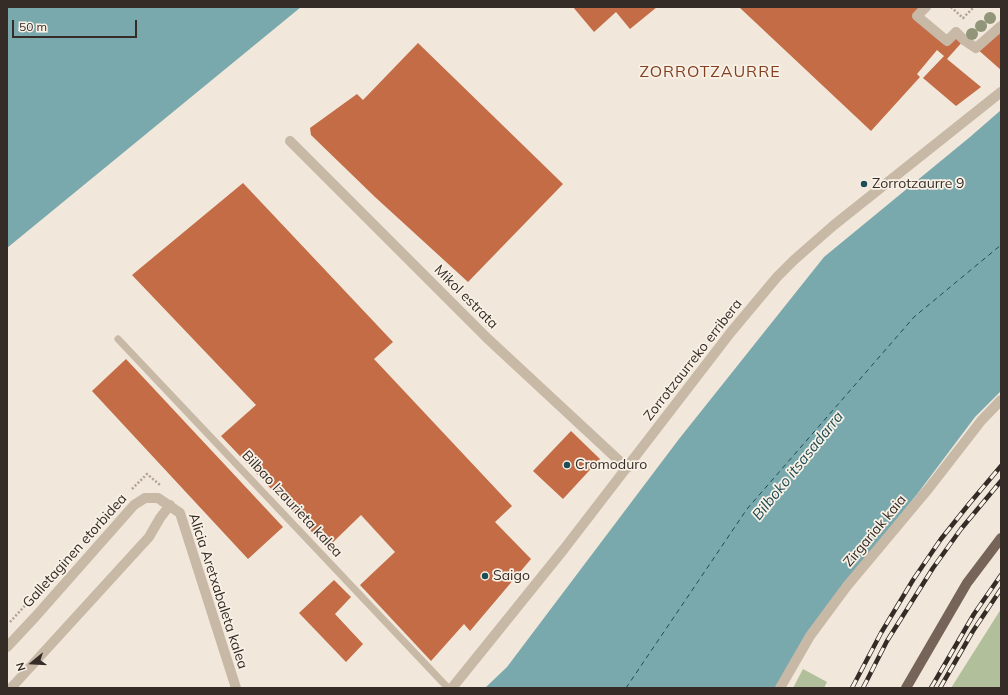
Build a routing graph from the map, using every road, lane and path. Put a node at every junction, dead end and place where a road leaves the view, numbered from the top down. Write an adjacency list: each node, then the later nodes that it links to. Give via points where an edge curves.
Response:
1 (926, 7): 4 (street, via 918,16 947,41 956,32 976,48)
2 (951, 7): 3 (path, via 963,18)
3 (974, 7)
4 (1001, 26)
5 (1001, 92): 9 (street, Zorrotzaurreko erribera, via 854,208 777,277 731,332)
6 (290, 141): 9 (street, Mikol estrata, via 487,338)
7 (118, 339): 19 (lane, Bilbao Izaurieta kalea)
8 (1001, 400): 21 (street, Zirgariak kaia, via 981,421 847,586 810,636)
9 (627, 468): 20 (street, Zorrotzaurreko erribera)
10 (163, 488): 11 (path, via 147,474)
11 (130, 491)
12 (170, 505): 16 (street, Galletaginen etorbidea, via 158,498 145,498 134,505); 17 (street, via 149,537); 18 (street, Alicia Aretxabaleta kalea, via 180,513)
13 (1001, 538): 22 (main road, via 967,583)
14 (34, 596): 15 (path)
15 (7, 625)
16 (7, 646)
17 (11, 688)
18 (236, 688)
19 (448, 688)
20 (452, 688)
21 (780, 688)
22 (906, 688)

